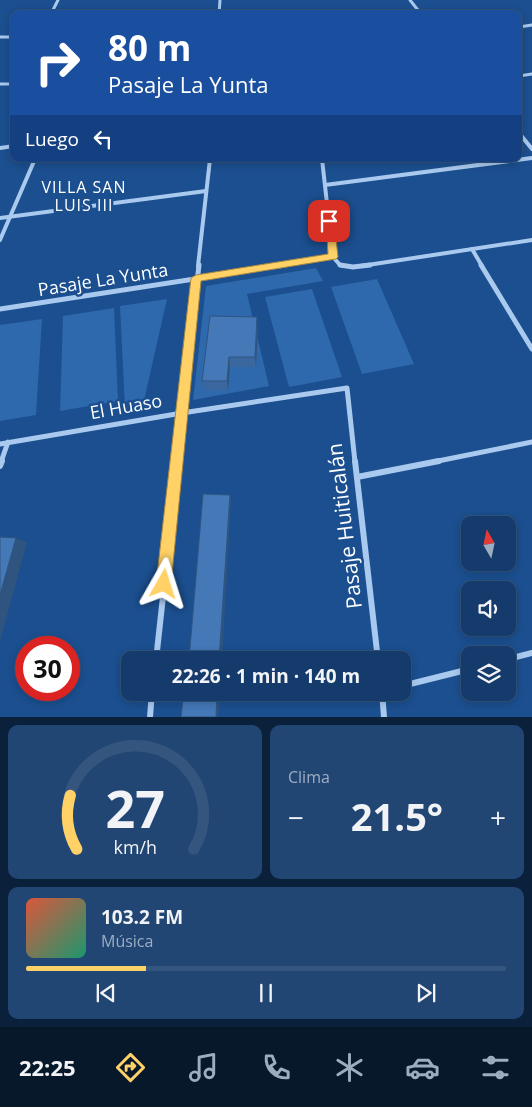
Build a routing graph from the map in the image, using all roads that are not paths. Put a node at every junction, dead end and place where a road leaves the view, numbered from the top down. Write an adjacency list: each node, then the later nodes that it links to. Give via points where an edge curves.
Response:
1 (410, 0): 2 (street)
2 (418, 10)
3 (522, 137): 4 (street)
4 (532, 149)
5 (33, 162): 11 (street)
6 (210, 162): 10 (street)
7 (322, 162): 9 (street)
8 (500, 162): 9 (street)
9 (325, 184): 16 (street)
10 (206, 191): 11 (street); 17 (street)
11 (10, 216): 12 (street); 13 (street)
12 (0, 218)
13 (0, 240)
14 (532, 240): 15 (street)
15 (472, 250): 16 (street, via 353,268 340,265); 19 (street)
16 (333, 257): 17 (street, Pasaje La Yunta)
17 (196, 278): 18 (street, Pasaje La Yunta); 21 (street)
18 (0, 309)
19 (532, 349)
20 (347, 388): 21 (street, El Huaso); 26 (street, Pasaje Huiticalán)
21 (182, 413): 22 (street, El Huaso); 27 (street)
22 (8, 442): 24 (street, El Huaso); 25 (street)
23 (532, 442): 26 (street)
24 (0, 444)
25 (0, 466)
26 (357, 477): 28 (street, Pasaje Huiticalán)
27 (157, 651)
28 (377, 651)
29 (532, 653): 30 (street)
30 (516, 657)
31 (461, 671): 32 (street)
32 (411, 684)
33 (151, 701): 35 (street)
34 (383, 701): 36 (street)
35 (150, 717)
36 (384, 717)

